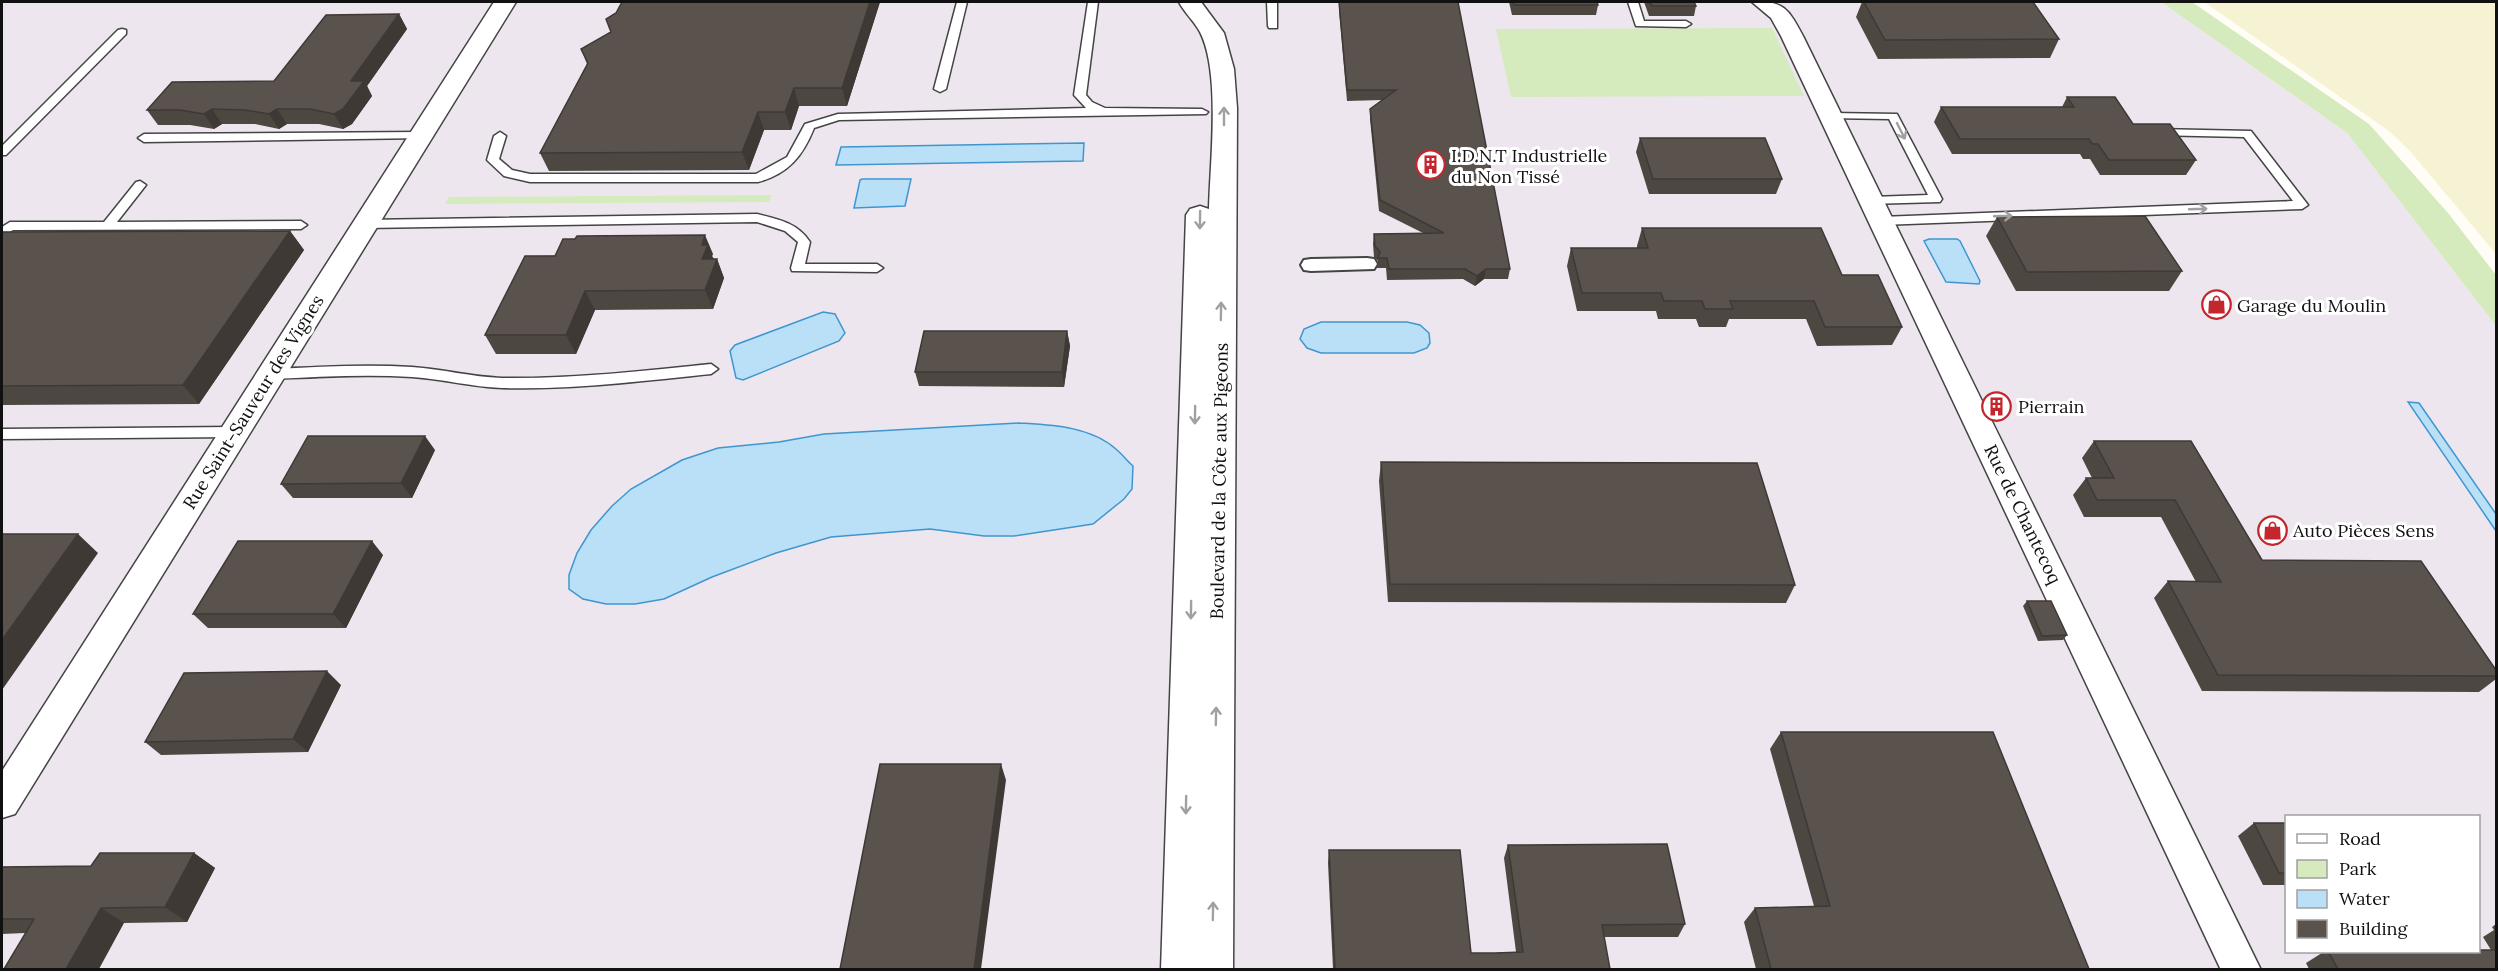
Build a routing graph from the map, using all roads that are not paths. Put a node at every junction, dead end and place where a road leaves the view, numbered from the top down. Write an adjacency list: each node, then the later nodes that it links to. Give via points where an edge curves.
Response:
1 (505, 2): 17 (street, Rue Saint-Sauveur des Vignes)
2 (962, 2): 12 (lane)
3 (1093, 2): 13 (lane, via 1080,95 1090,107)
4 (1169, 2): 14 (street, Boulevard de la Côte aux Pigeons, via 1191,39 1201,70)
5 (1190, 2): 37 (street, Boulevard de la Côte aux Pigeons, one-way to 5, via 1224,108 1222,69 1212,33)
6 (1272, 2): 10 (lane)
7 (1633, 2): 9 (lane, via 1640,24)
8 (1763, 2): 15 (street, Rue de Chantecoq, via 1780,14)
9 (1686, 24)
10 (1274, 26)
11 (122, 32): 20 (lane)
12 (940, 89)
13 (1104, 111): 14 (lane); 18 (lane, via 838,117 809,126 798,154 785,166 758,178 530,178 508,173 493,160)
14 (1202, 112): 36 (street, Boulevard de la Côte aux Pigeons, one-way to 36)
15 (1831, 116): 23 (street, Rue de Chantecoq); 23 (lane, one-way to 23, via 1893,116 1936,200)
16 (2140, 133): 23 (lane, one-way to 16, via 2302,206 2247,133)
17 (420, 136): 19 (lane); 24 (street, Rue Saint-Sauveur des Vignes)
18 (500, 136)
19 (144, 138)
20 (2, 152)
21 (140, 185): 26 (lane)
22 (1983, 207): 23 (lane)
23 (1877, 211): 38 (street, Rue de Chantecoq)
24 (365, 224): 30 (lane, via 757,218 786,225 800,235 804,242 797,268); 32 (street, Rue Saint-Sauveur des Vignes)
25 (301, 225): 26 (lane)
26 (107, 226): 27 (lane, via 10,226)
27 (2, 233)
28 (1366, 264): 29 (street)
29 (1311, 265)
30 (877, 268)
31 (711, 369): 32 (lane, via 563,383 500,383 414,372)
32 (271, 374): 33 (street, Rue Saint-Sauveur des Vignes)
33 (234, 432): 34 (lane); 35 (street, Rue Saint-Sauveur des Vignes)
34 (2, 434)
35 (2, 802)
36 (1182, 969)
37 (1212, 969)
38 (2242, 969)

